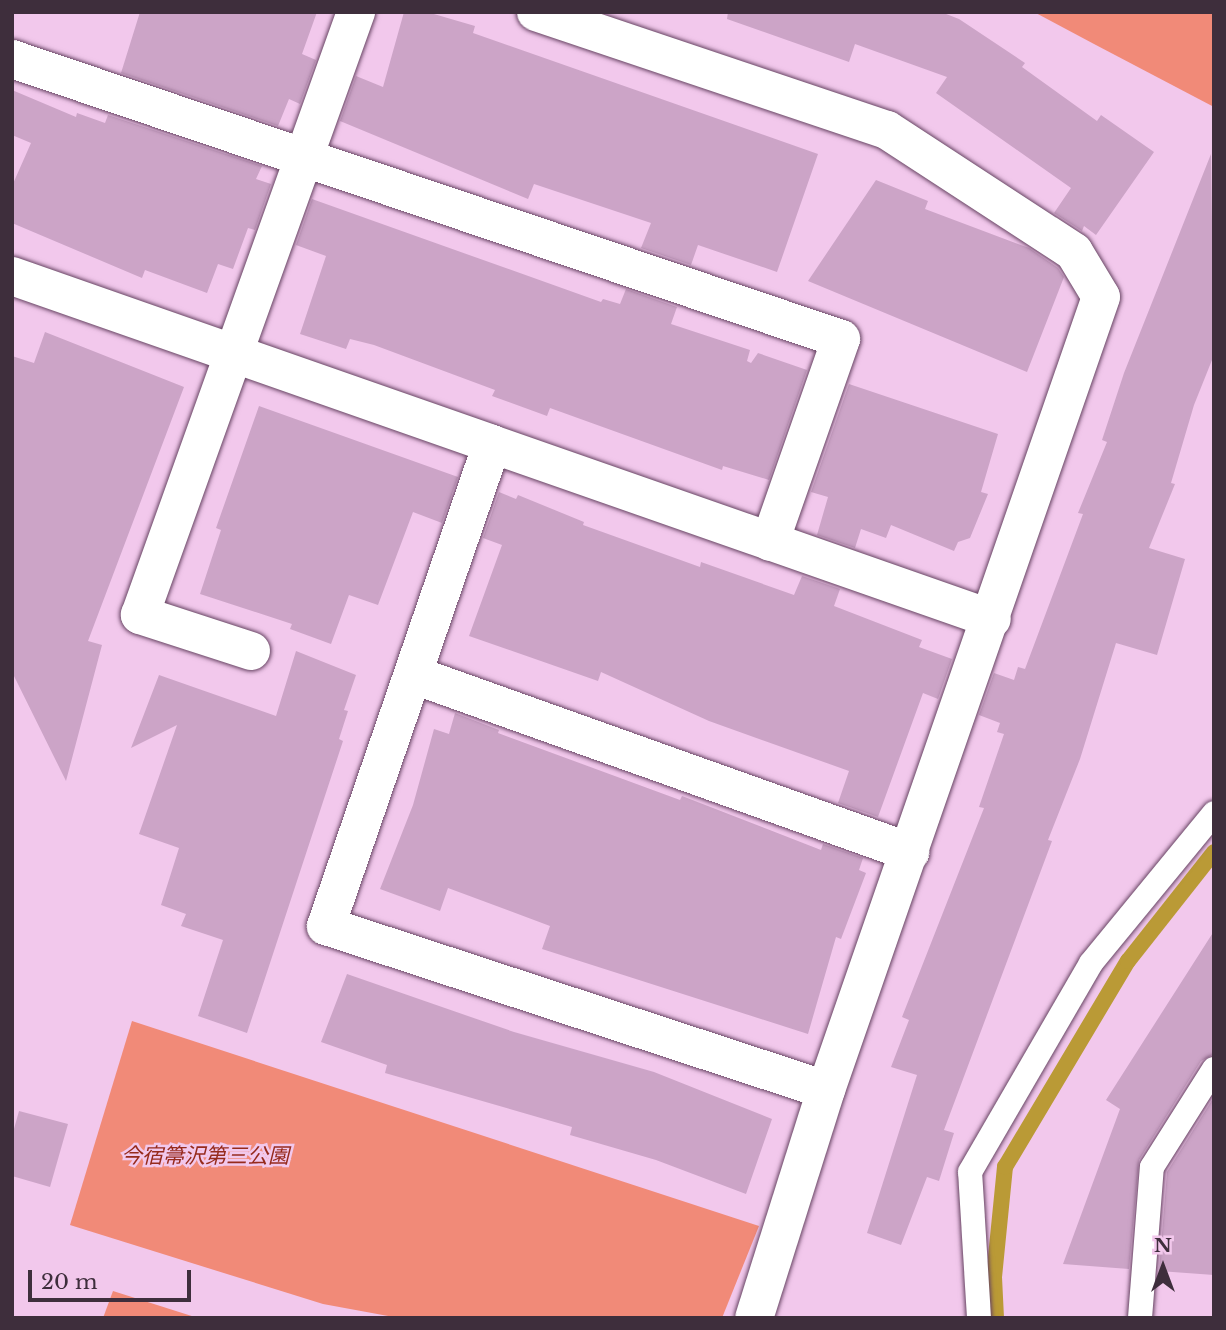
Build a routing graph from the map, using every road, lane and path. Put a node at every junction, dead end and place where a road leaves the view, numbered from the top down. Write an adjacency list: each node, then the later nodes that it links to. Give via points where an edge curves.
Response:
1 (356, 12): 4 (street)
2 (536, 12): 9 (street, via 887,131 1074,252 1101,297)
3 (12, 59): 4 (street)
4 (303, 160): 6 (street); 8 (street, via 841,339)
5 (12, 276): 6 (street)
6 (234, 354): 7 (street); 10 (street, via 140,615)
7 (492, 444): 8 (street); 11 (street)
8 (770, 542): 9 (street)
9 (992, 619): 13 (street)
10 (251, 651)
11 (414, 675): 13 (street); 15 (street, via 326,926)
12 (1214, 813): 17 (lane, via 1091,963 970,1172)
13 (910, 852): 15 (street)
14 (1214, 1069): 18 (lane, via 1152,1167)
15 (826, 1090): 16 (street)
16 (754, 1318)
17 (979, 1318)
18 (1140, 1318)

